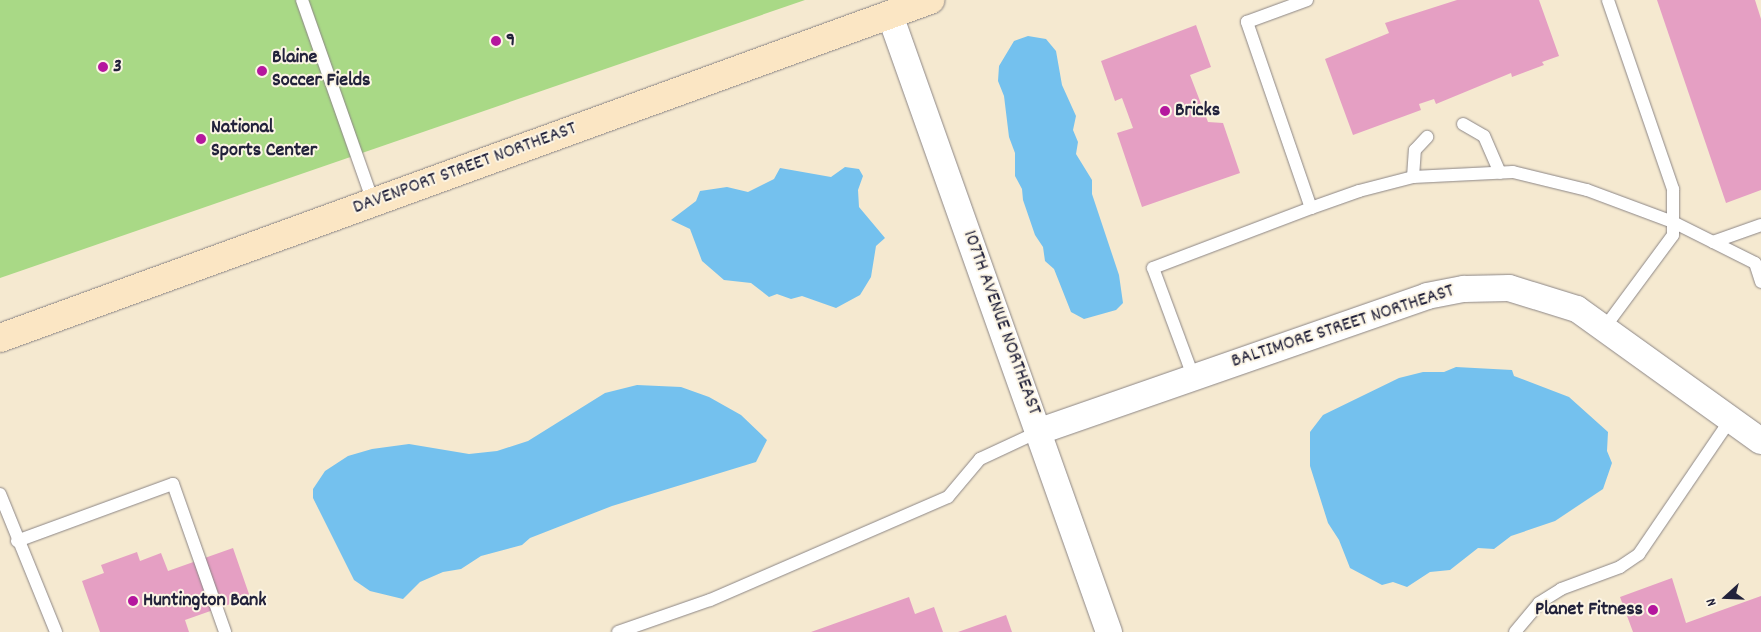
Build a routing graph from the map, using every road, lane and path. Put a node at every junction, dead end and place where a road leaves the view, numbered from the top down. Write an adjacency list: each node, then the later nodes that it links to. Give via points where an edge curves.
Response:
1 (302, 0): 10 (lane)
2 (930, 0): 5 (street, DAVENPORT STREET NORTHEAST)
3 (1307, 0): 11 (lane, via 1247,22)
4 (1608, 0): 12 (lane, via 1673,189)
5 (890, 15): 10 (street, DAVENPORT STREET NORTHEAST); 20 (street, 107TH AVENUE NORTHEAST)
6 (1463, 124): 8 (lane, via 1484,136)
7 (1427, 137): 9 (lane, via 1415,150)
8 (1500, 173): 9 (lane); 12 (lane, via 1513,172 1587,190)
9 (1413, 177): 11 (lane, via 1359,190)
10 (373, 202): 17 (street, DAVENPORT STREET NORTHEAST)
11 (1311, 208): 18 (lane, via 1153,268)
12 (1673, 222): 14 (lane); 16 (lane, via 1673,235)
13 (1761, 225): 14 (lane)
14 (1713, 242): 15 (lane, via 1755,263)
15 (1761, 282)
16 (1605, 327): 18 (street, BALTIMORE STREET NORTHEAST, via 1577,308 1549,298 1509,288 1464,289 1418,299); 19 (street, BALTIMORE STREET NORTHEAST)
17 (0, 338)
18 (1192, 376): 20 (street, BALTIMORE STREET NORTHEAST)
19 (1730, 420): 21 (street, BALTIMORE STREET NORTHEAST); 28 (lane, via 1639,554 1620,567 1561,588 1539,603)
20 (1040, 431): 26 (lane, via 980,459 948,497 710,600); 27 (street, 107TH AVENUE NORTHEAST)
21 (1761, 441)
22 (0, 494): 23 (lane)
23 (17, 541): 24 (lane); 25 (lane, via 173,484)
24 (56, 632)
25 (225, 632)
26 (618, 632)
27 (1109, 632)
28 (1516, 632)

